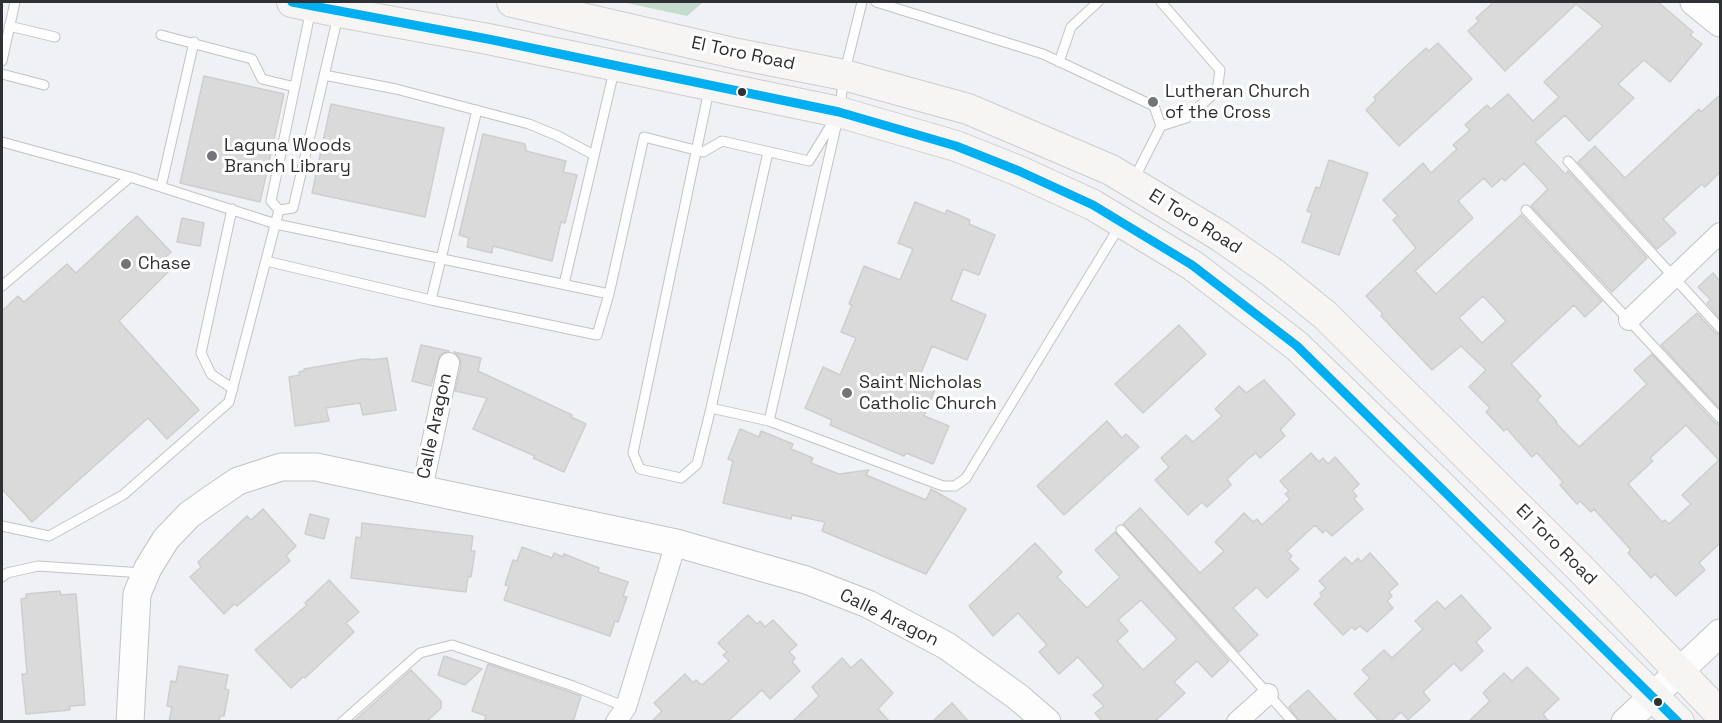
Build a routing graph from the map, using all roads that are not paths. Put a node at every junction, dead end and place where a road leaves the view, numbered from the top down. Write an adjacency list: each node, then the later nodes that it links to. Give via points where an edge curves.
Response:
1 (15, 2): 10 (lane)
2 (512, 2): 19 (main road, El Toro Road)
3 (862, 2): 19 (lane)
4 (876, 2): 15 (lane)
5 (1098, 2): 15 (lane, via 1071,27)
6 (1161, 2): 25 (lane, via 1220,70 1217,91 1186,118)
7 (1694, 2): 9 (street)
8 (323, 5): 16 (main road, El Toro Road); 18 (lane); 22 (lane)
9 (1720, 23)
10 (9, 26): 12 (lane); 14 (lane)
11 (161, 35): 13 (lane)
12 (55, 37)
13 (194, 42): 22 (lane, via 252,59 262,79); 33 (lane)
14 (2, 61)
15 (1059, 62): 25 (lane, via 1154,106)
16 (615, 65): 21 (main road, El Toro Road); 29 (lane)
17 (2, 74): 20 (lane)
18 (324, 75): 23 (lane); 35 (lane, via 292,208)
19 (844, 75): 24 (lane); 32 (main road, El Toro Road, via 968,109 1111,170)
20 (44, 85)
21 (710, 85): 24 (main road, El Toro Road); 27 (lane)
22 (295, 87): 35 (lane, via 271,201)
23 (477, 111): 29 (lane, via 529,124); 40 (lane)
24 (839, 112): 28 (lane, via 809,161); 37 (main road, El Toro Road, via 956,146 1019,171); 53 (lane)
25 (1161, 126): 32 (lane)
26 (2, 142): 31 (lane)
27 (696, 150): 28 (lane, via 703,152 722,141); 45 (lane, via 644,137); 51 (lane, via 633,453 640,469 681,478 697,464)
28 (768, 152): 51 (lane)
29 (594, 156): 43 (lane)
30 (1568, 161): 42 (lane)
31 (130, 177): 33 (lane); 44 (lane)
32 (1132, 183): 61 (main road, El Toro Road, via 1220,236 1325,315)
33 (161, 187): 34 (lane)
34 (232, 210): 38 (lane); 50 (lane, via 201,353 211,374)
35 (279, 210): 38 (lane)
36 (1526, 210): 47 (lane)
37 (1122, 222): 53 (lane, via 966,478 955,486 943,486); 63 (main road, El Toro Road, via 1192,265 1297,346)
38 (276, 224): 40 (lane); 41 (lane)
39 (1720, 233): 42 (street)
40 (441, 258): 43 (lane); 46 (lane)
41 (266, 261): 46 (lane); 50 (lane)
42 (1674, 277): 47 (street); 48 (lane)
43 (564, 284): 45 (lane)
44 (2, 286)
45 (609, 294): 46 (lane, via 597,335)
46 (432, 300)
47 (1629, 320): 52 (lane)
48 (1720, 328)
49 (449, 363): 54 (street, Calle Aragon)
50 (233, 389): 55 (lane, via 229,402 123,495 49,536)
51 (711, 408): 53 (lane)
52 (1720, 418)
53 (769, 421)
54 (422, 489): 57 (street, Calle Aragon); 58 (street, Calle Aragon, via 316,467 281,467 238,481 189,515 166,539)
55 (2, 526)
56 (1121, 530): 62 (lane)
57 (676, 543): 64 (street); 68 (street, Calle Aragon, via 806,580 868,604 947,646)
58 (146, 573): 59 (lane, via 38,566); 66 (street, Calle Aragon, via 137,594)
59 (2, 577)
60 (1719, 636): 61 (street)
61 (1679, 671): 63 (street); 65 (main road, El Toro Road)
62 (1268, 694): 69 (street); 70 (lane)
63 (1653, 696): 71 (street); 72 (main road, El Toro Road)
64 (621, 714): 67 (lane, via 573,686 452,645 420,652)
65 (1720, 715): 73 (street)
66 (130, 722)
67 (342, 722)
68 (1047, 722)
69 (1237, 722)
70 (1293, 722)
71 (1625, 722)
72 (1679, 722)
73 (1714, 722)

